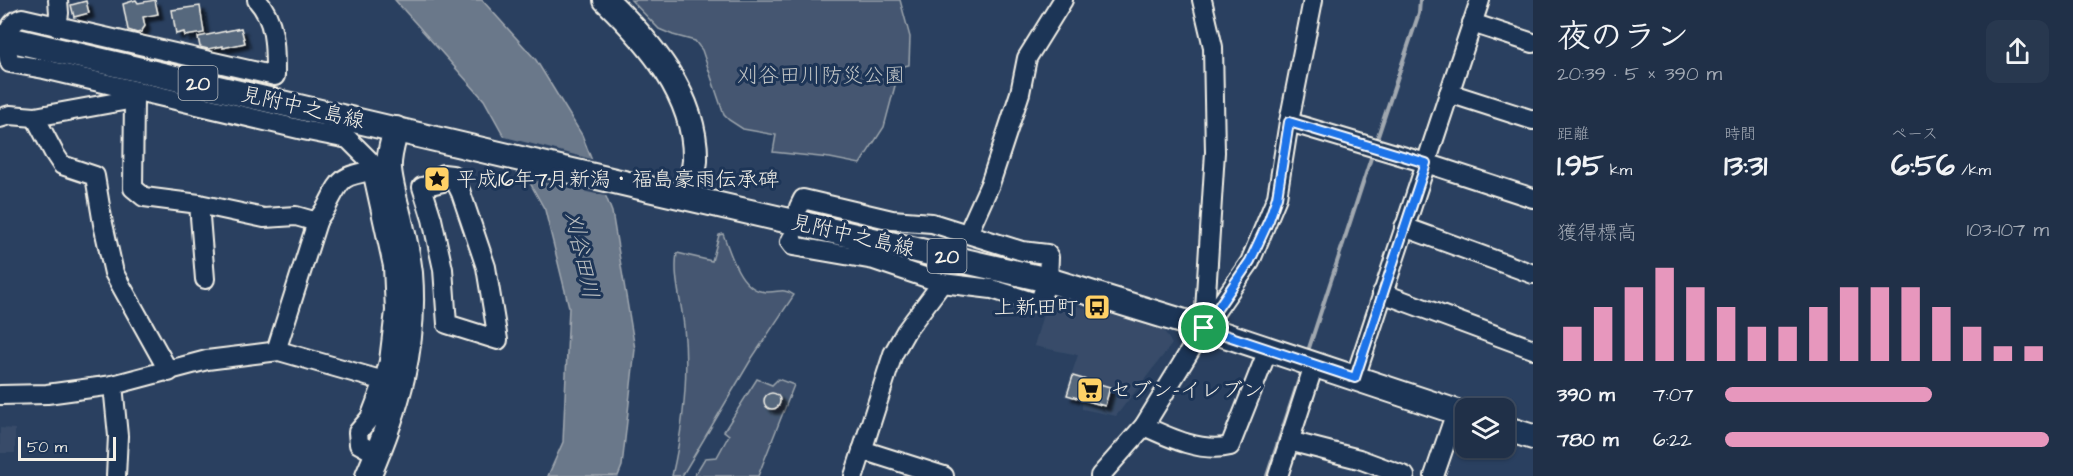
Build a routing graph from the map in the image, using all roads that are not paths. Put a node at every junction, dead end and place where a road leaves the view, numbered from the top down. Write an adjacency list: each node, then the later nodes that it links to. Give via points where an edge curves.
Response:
1 (58, 0): 9 (street)
2 (257, 0): 9 (street, via 271,22 275,75)
3 (606, 0): 21 (main road, via 649,45 679,92 692,131 695,161)
4 (1063, 0): 27 (street, via 1027,58 1020,93 990,184)
5 (1202, 0): 34 (street, via 1213,47 1215,152)
6 (1313, 0): 17 (street)
7 (1480, 0): 8 (street)
8 (1472, 23): 11 (street); 12 (street)
9 (57, 27): 10 (street, via 22,18)
10 (3, 37): 13 (street, via 10,63); 18 (main road, 見附中之島線 / 20)
11 (1533, 43)
12 (1449, 93): 16 (street); 19 (street)
13 (135, 95): 14 (street); 20 (street, via 348,139 370,161); 23 (street, via 134,188 144,196)
14 (35, 117): 15 (street); 40 (street, via 62,165 95,176 114,273)
15 (0, 118)
16 (1533, 120)
17 (1289, 122): 19 (street); 34 (street, via 1277,197 1269,220 1250,261)
18 (396, 129): 21 (main road, 20); 52 (main road, via 389,170 410,273 411,306 406,364)
19 (1426, 163): 22 (street); 26 (street)
20 (372, 171): 25 (street, via 355,174 335,187); 42 (street, via 395,279 395,311)
21 (686, 197): 31 (main road, 見附中之島線 / 20)
22 (1533, 198)
23 (199, 204): 25 (street, via 264,218 296,216); 30 (street)
24 (799, 207): 27 (street, via 802,199)
25 (317, 222): 38 (street)
26 (1404, 227): 29 (street); 33 (street)
27 (968, 233): 31 (street, via 1022,251 1047,254)
28 (792, 238): 32 (street, via 793,246 874,260)
29 (1533, 274)
30 (205, 279)
31 (1048, 280): 32 (street, via 1040,300 1034,302 992,289); 34 (main road, 見附中之島線 / 20)
32 (942, 283): 51 (street, via 893,354)
33 (1382, 293): 36 (street); 41 (street)
34 (1204, 328): 37 (main road, 見附中之島線 / 20); 46 (street)
35 (498, 340): 35 (street, via 447,324 443,269 422,187 443,182 443,174 452,175 461,194 486,267)
36 (1533, 349)
37 (1268, 350): 39 (main road, 見附中之島線 / 20); 46 (street, via 1230,446 1219,449 1176,441)
38 (276, 351): 40 (street, via 207,360); 42 (street)
39 (1314, 365): 41 (main road, 見附中之島線 / 20); 50 (street)
40 (169, 372): 43 (street)
41 (1355, 378): 45 (main road, 見附中之島線 / 20)
42 (384, 381): 52 (street, via 370,418 358,432 359,444)
43 (112, 386): 44 (street); 54 (street, via 118,436)
44 (0, 395)
45 (1455, 412)
46 (1144, 426): 58 (street)
47 (1455, 428): 61 (street)
48 (1515, 431): 49 (main road)
49 (1533, 437)
50 (1289, 441): 53 (street); 59 (street)
51 (862, 450): 56 (street); 57 (street)
52 (377, 454): 55 (main road)
53 (1357, 467): 60 (street)
54 (116, 476)
55 (368, 476)
56 (854, 476)
57 (944, 476)
58 (1100, 476)
59 (1278, 476)
60 (1405, 476)
61 (1434, 476)

